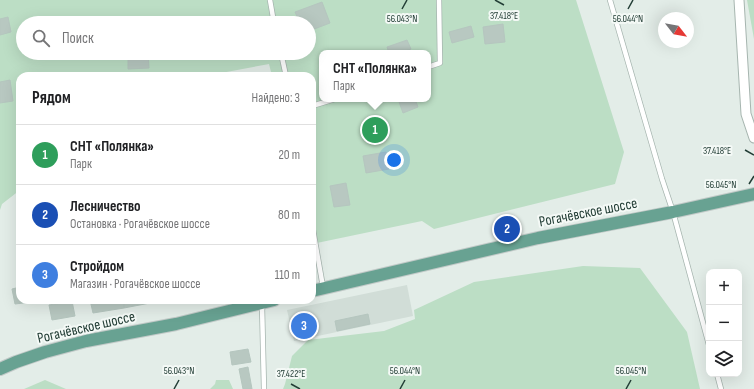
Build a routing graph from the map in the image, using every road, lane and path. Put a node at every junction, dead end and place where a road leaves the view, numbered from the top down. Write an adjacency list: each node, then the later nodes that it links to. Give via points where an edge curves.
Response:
1 (270, 0): 5 (lane)
2 (439, 0): 7 (lane, via 440,63)
3 (610, 0): 11 (lane)
4 (739, 0): 9 (street, via 746,114)
5 (273, 16)
6 (283, 60): 8 (lane)
7 (431, 66)
8 (285, 72)
9 (754, 138)
10 (754, 194): 11 (main road, Рогачёвское шоссе)
11 (673, 212): 13 (main road, Рогачёвское шоссе, via 538,238); 16 (lane)
12 (316, 268): 13 (lane)
13 (318, 290)
14 (258, 304): 17 (main road, Рогачёвское шоссе, via 176,324 86,341 45,352)
15 (262, 304): 19 (lane)
16 (708, 341)
17 (0, 369)
18 (718, 377): 20 (lane)
19 (264, 389)
20 (721, 389)

